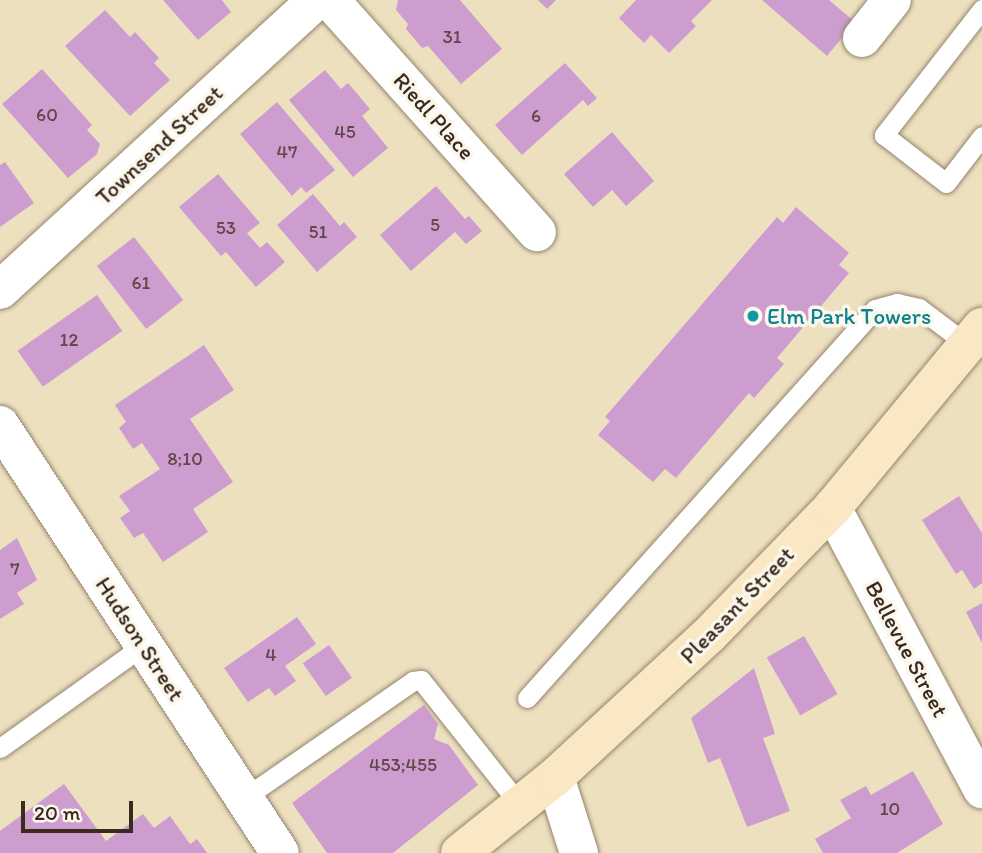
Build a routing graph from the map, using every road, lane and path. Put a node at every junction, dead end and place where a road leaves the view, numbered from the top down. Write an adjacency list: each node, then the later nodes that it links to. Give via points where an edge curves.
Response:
1 (317, 0): 8 (street, Townsend Street)
2 (330, 0): 7 (street, Riedl Place)
3 (892, 0): 5 (street)
4 (982, 9): 6 (lane, via 884,135 946,183)
5 (862, 38)
6 (982, 136)
7 (537, 232)
8 (0, 290)
9 (975, 336): 11 (main road, Pleasant Street); 13 (lane, via 919,308 897,303 875,309)
10 (0, 425): 12 (street, Hudson Street)
11 (832, 508): 15 (main road, Pleasant Street, via 651,692); 16 (street, Bellevue Street)
12 (144, 645): 14 (lane); 17 (street, Hudson Street)
13 (527, 698)
14 (0, 748)
15 (555, 777): 18 (main road, Pleasant Street); 21 (street)
16 (982, 789)
17 (244, 798): 18 (lane, via 413,681 421,680); 19 (street, Hudson Street)
18 (520, 805): 20 (main road, Pleasant Street)
19 (280, 853)
20 (460, 853)
21 (579, 853)

